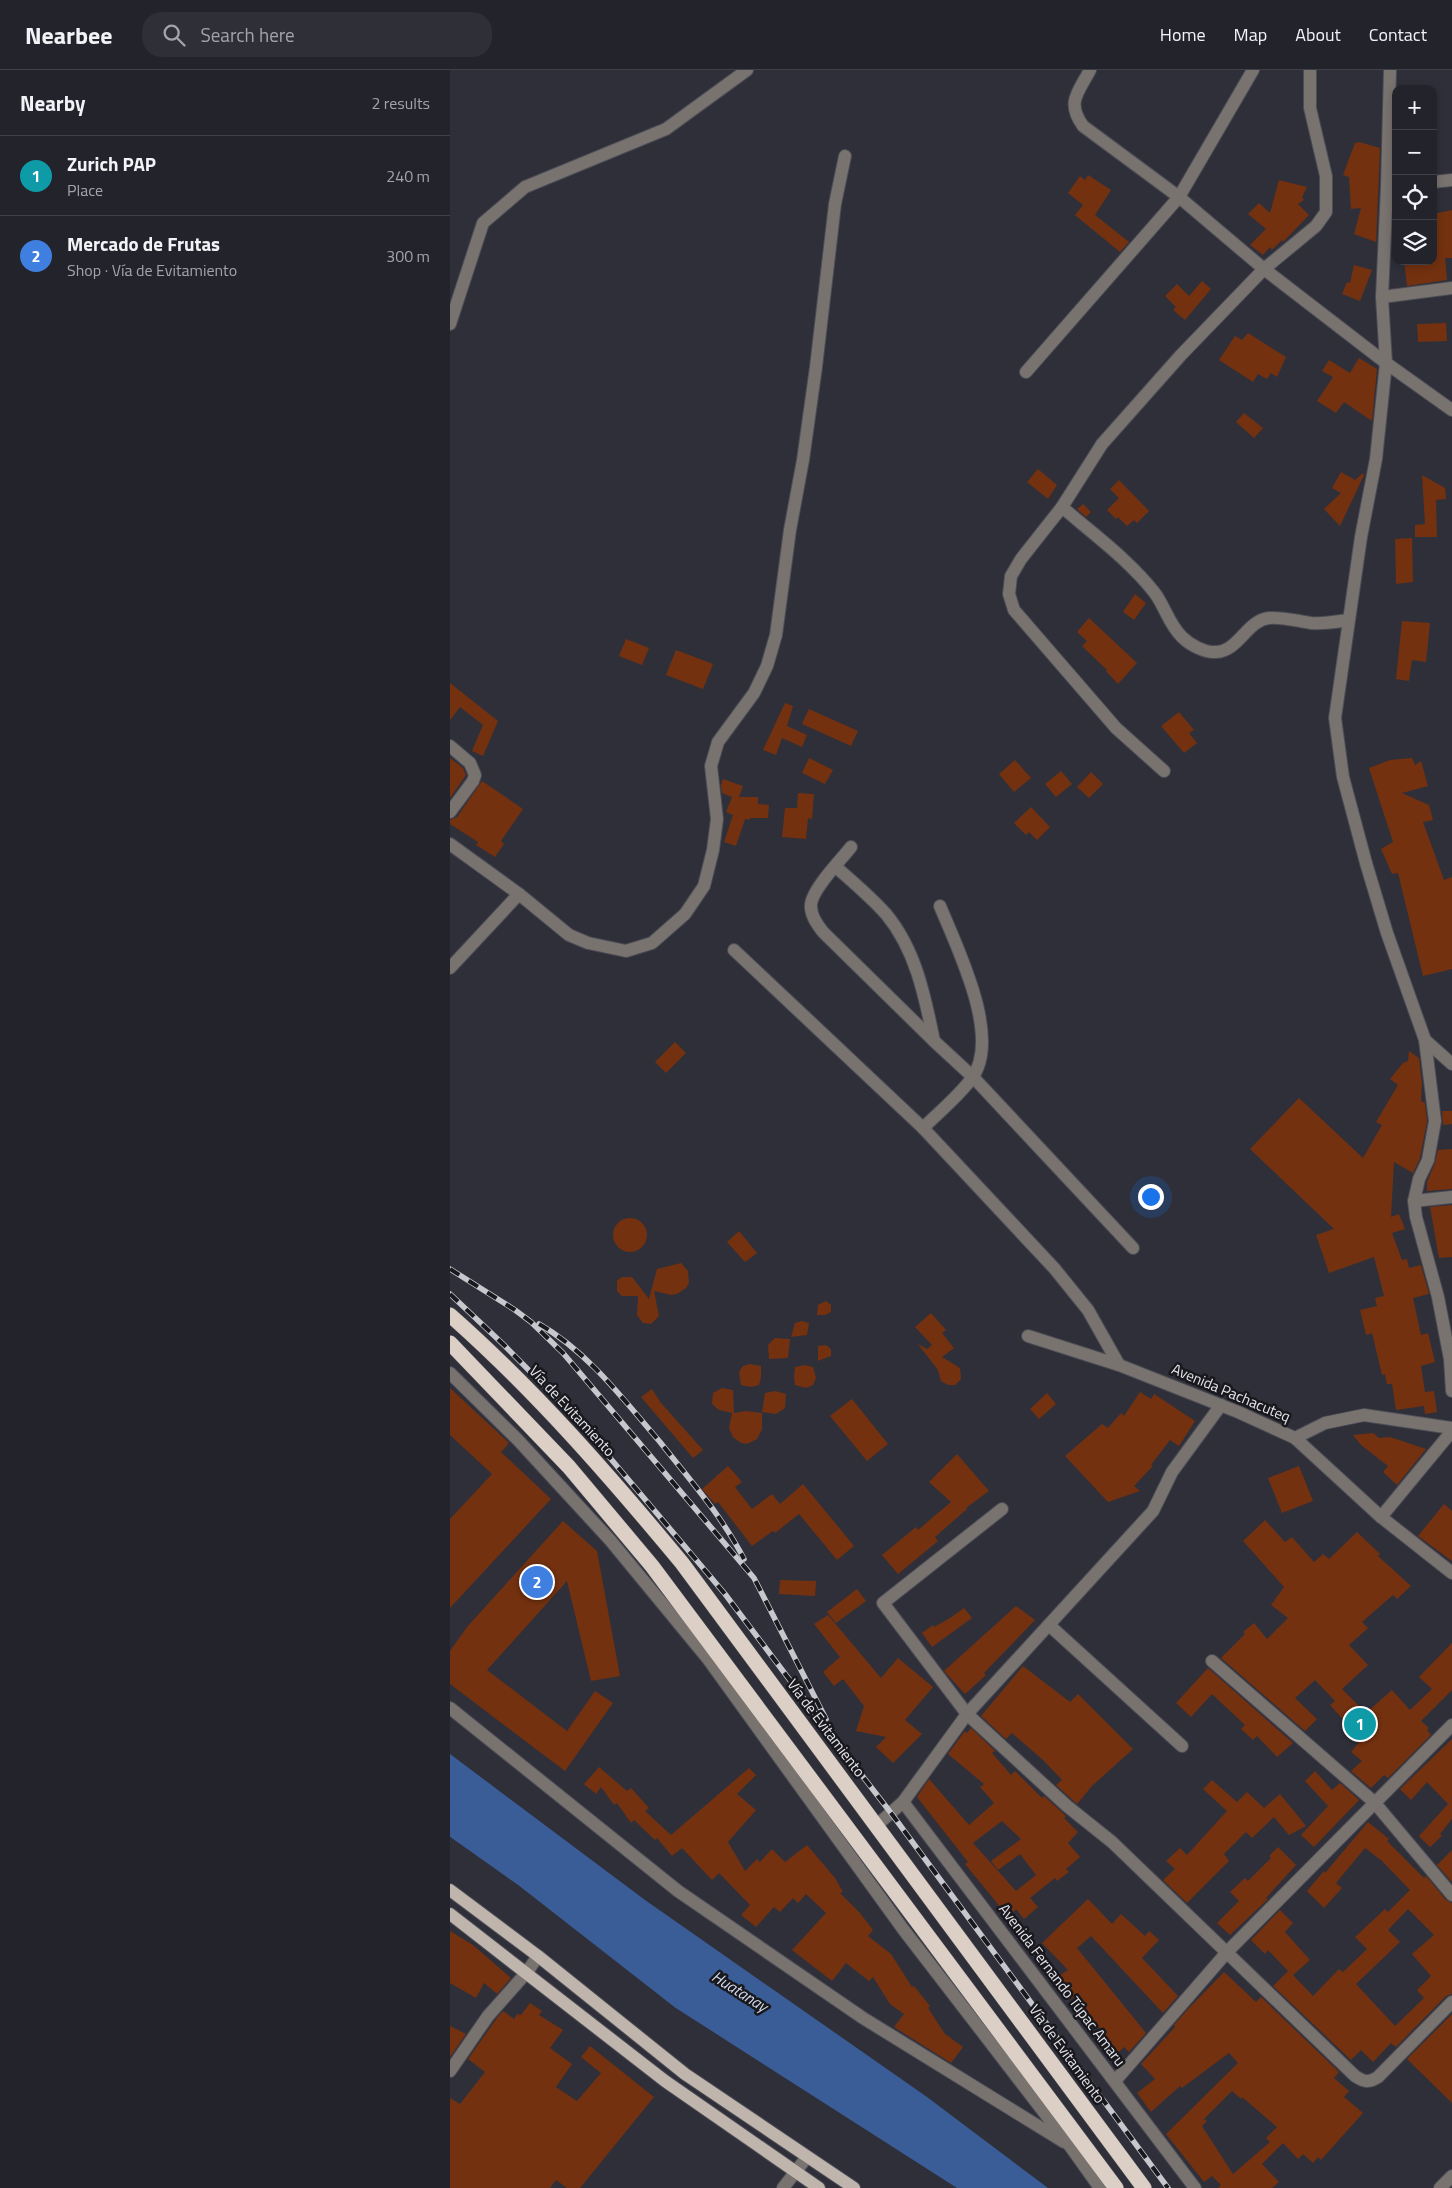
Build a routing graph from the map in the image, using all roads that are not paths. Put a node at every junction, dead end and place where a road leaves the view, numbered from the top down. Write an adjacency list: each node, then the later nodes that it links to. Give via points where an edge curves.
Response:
1 (747, 70): 14 (street, via 666,129 525,188 483,223)
2 (1090, 70): 10 (street, via 1074,104 1076,115 1084,126)
3 (1253, 70): 10 (street)
4 (1310, 70): 11 (street, via 1310,108 1326,176 1326,212 1316,226)
5 (1390, 70): 9 (street)
6 (844, 156): 26 (street, via 834,204 810,414 776,635 767,666 754,693 718,742 711,766 717,819 704,886 685,914 652,942 626,951 588,943 569,935)
7 (1452, 180): 8 (street)
8 (1437, 182)
9 (1392, 187): 13 (street)
10 (1179, 197): 11 (street); 16 (street)
11 (1264, 269): 15 (street); 18 (street, via 1102,444)
12 (1452, 288): 13 (street)
13 (1382, 297): 15 (street)
14 (450, 324)
15 (1386, 363): 17 (street); 19 (street, via 1376,459)
16 (1026, 372)
17 (1452, 410)
18 (1062, 507): 19 (street, via 1138,575 1155,593 1168,620 1183,638 1198,648 1216,653 1229,649 1254,625 1267,618 1312,623); 21 (street, via 1011,576 1009,594 1014,610 1116,728)
19 (1348, 620): 30 (street, via 1335,718 1343,777 1387,933)
20 (450, 746): 22 (street, via 470,763 475,775)
21 (1164, 771)
22 (450, 812)
23 (450, 844): 26 (street)
24 (852, 847): 25 (street)
25 (836, 867): 31 (street, via 886,915 905,944 926,1000); 31 (street, via 811,904 814,920)
26 (519, 894): 29 (street)
27 (940, 906): 33 (street, via 966,970 983,1029 981,1056)
28 (734, 950): 34 (street)
29 (450, 968)
30 (1425, 1040): 32 (street); 36 (street, via 1435,1121 1428,1160)
31 (934, 1042): 33 (street)
32 (1452, 1064)
33 (973, 1077): 34 (street); 37 (street)
34 (924, 1128): 41 (street, via 1054,1268 1088,1310)
35 (1452, 1197): 36 (street)
36 (1414, 1201): 43 (street, via 1438,1297 1450,1359)
37 (1133, 1248)
38 (450, 1315): 59 (highway, Vía de Evitamiento, via 496,1356 616,1483 682,1563)
39 (1028, 1336): 41 (street, Avenida Pachacuteq)
40 (450, 1343): 51 (highway, via 569,1467 652,1566)
41 (1119, 1365): 44 (street, Avenida Pachacuteq)
42 (450, 1373): 51 (street, via 518,1440)
43 (1452, 1391)
44 (1221, 1405): 46 (street, Avenida Pachacuteq); 50 (street, via 1172,1472 1153,1510)
45 (1452, 1430): 46 (street, Avenida Pachacuteq, via 1364,1415 1325,1423); 48 (street)
46 (1295, 1438): 48 (street)
47 (1002, 1509): 54 (street, via 883,1603)
48 (1381, 1516): 49 (street)
49 (1452, 1573)
50 (1049, 1624): 54 (street); 56 (street)
51 (713, 1656): 69 (street, via 903,1929); 77 (highway)
52 (1212, 1661): 58 (street)
53 (450, 1708): 69 (street, via 678,1891 863,2018)
54 (967, 1714): 57 (street); 63 (street, via 1067,1806 1112,1842)
55 (1452, 1725): 58 (street)
56 (1182, 1746)
57 (903, 1802): 59 (street); 68 (street, Avenida Fernando Túpac Amaru)
58 (1374, 1802): 61 (street); 63 (street)
59 (877, 1825): 78 (highway, Vía de Evitamiento)
60 (450, 1890): 64 (main road)
61 (1452, 1895)
62 (450, 1914): 65 (main road)
63 (1228, 1951): 66 (street, via 1363,2081 1378,2077); 68 (street)
64 (538, 1956): 65 (street); 70 (main road, via 685,2074)
65 (527, 1972): 67 (street, via 488,2016); 71 (main road, via 665,2080)
66 (1452, 2002)
67 (450, 2071)
68 (1115, 2081): 79 (street, Avenida Fernando Túpac Amaru)
69 (1070, 2146): 76 (street)
70 (807, 2157): 71 (street); 75 (main road)
71 (795, 2173): 73 (street); 74 (main road)
72 (1452, 2176): 80 (street)
73 (783, 2188)
74 (819, 2188)
75 (854, 2188)
76 (1100, 2188)
77 (1116, 2188)
78 (1144, 2188)
79 (1195, 2188)
80 (1440, 2188)

